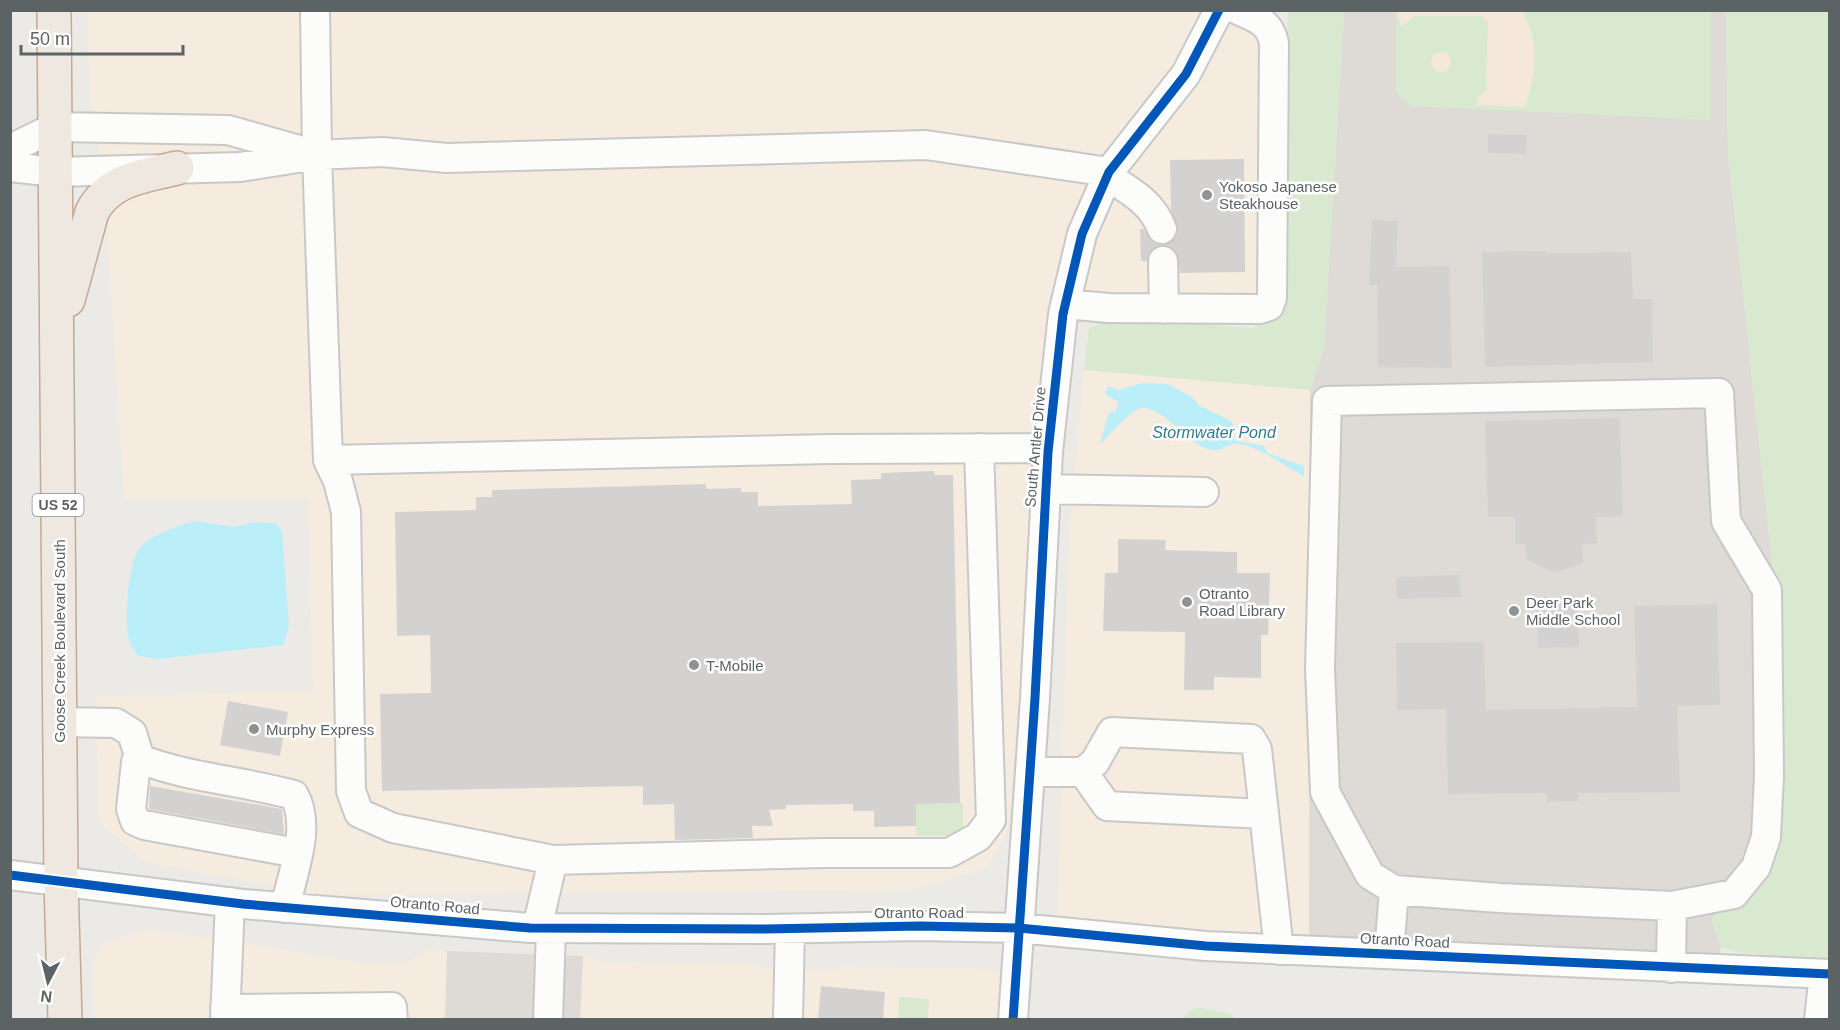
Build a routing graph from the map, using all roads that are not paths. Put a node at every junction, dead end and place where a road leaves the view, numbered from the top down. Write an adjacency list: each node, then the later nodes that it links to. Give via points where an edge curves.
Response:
1 (54, 10): 5 (highway, Goose Creek Boulevard South / US 52)
2 (315, 10): 7 (street)
3 (1219, 10): 11 (street, South Antler Drive, via 1186,74)
4 (1238, 10): 15 (street, via 1261,20 1272,30 1274,43 1272,298 1269,306 1260,309)
5 (55, 127): 6 (street); 7 (street, via 228,130); 10 (highway, Goose Creek Boulevard South / US 52)
6 (10, 149)
7 (317, 155): 9 (street, via 240,167); 11 (street, via 382,152 447,158 926,145); 19 (street)
8 (10, 167): 10 (street)
9 (177, 168): 10 (street); 16 (highway, via 122,182 99,199)
10 (56, 172): 16 (highway, Goose Creek Boulevard South / US 52)
11 (1108, 174): 12 (street, via 1147,203); 14 (street, South Antler Drive, via 1082,234)
12 (1162, 229)
13 (1163, 261): 15 (street)
14 (1066, 304): 15 (street); 18 (street, South Antler Drive)
15 (1164, 309)
16 (57, 340): 22 (highway, Goose Creek Boulevard South / US 52)
17 (979, 448): 18 (street); 19 (street); 28 (street, via 991,820 978,837 949,853)
18 (1048, 448): 20 (street, South Antler Drive)
19 (328, 460): 28 (street, via 346,512 351,791 358,813 393,828)
20 (1046, 489): 21 (street); 24 (street, South Antler Drive)
21 (1204, 492)
22 (60, 722): 23 (street, via 116,723 132,733); 30 (highway, Goose Creek Boulevard South / US 52)
23 (140, 759): 27 (street, via 165,768 294,795 301,808); 27 (street, via 136,762 131,809 135,821)
24 (1030, 771): 25 (street); 37 (street, South Antler Drive)
25 (1083, 771): 26 (street, via 1107,806); 26 (street, via 1095,762 1112,732 1251,739 1257,748)
26 (1264, 814): 38 (street)
27 (297, 853): 34 (street)
28 (553, 860): 35 (street)
29 (10, 875): 30 (street, Otranto Road)
30 (61, 882): 32 (street, Otranto Road); 44 (highway, Goose Creek Boulevard South / US 52)
31 (1394, 890): 33 (street); 33 (street, via 1370,875 1324,792 1320,668 1327,401 1719,393 1726,521 1767,591 1766,837 1756,867 1734,894); 39 (street)
32 (230, 902): 34 (street, Otranto Road); 42 (street)
33 (1672, 906): 40 (street)
34 (285, 908): 35 (street, Otranto Road)
35 (544, 928): 36 (street, Otranto Road); 46 (street)
36 (790, 928): 37 (street, Otranto Road); 43 (street)
37 (1020, 928): 38 (street, Otranto Road); 47 (street, South Antler Drive)
38 (1278, 950): 39 (street, Otranto Road)
39 (1389, 954): 40 (street, Otranto Road)
40 (1671, 968): 41 (street, Otranto Road)
41 (1827, 974): 48 (street)
42 (225, 1014): 45 (street, via 392,1006)
43 (788, 1019)
44 (65, 1020)
45 (393, 1020)
46 (548, 1020)
47 (1013, 1020)
48 (1819, 1020)

